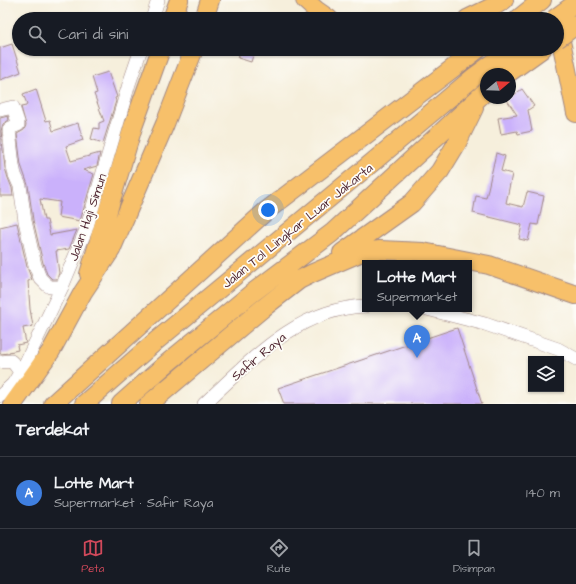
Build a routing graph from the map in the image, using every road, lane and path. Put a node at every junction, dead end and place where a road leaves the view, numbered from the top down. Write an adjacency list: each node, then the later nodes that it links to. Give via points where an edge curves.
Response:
1 (158, 0): 9 (street)
2 (179, 0): 10 (highway)
3 (210, 0): 11 (highway)
4 (305, 0): 12 (highway)
5 (504, 0): 13 (highway)
6 (542, 0): 14 (highway)
7 (553, 0): 15 (highway)
8 (576, 3): 16 (highway, bridge)
9 (154, 12)
10 (175, 12)
11 (206, 12)
12 (320, 12)
13 (483, 12)
14 (527, 12)
15 (555, 12)
16 (564, 13)
17 (576, 25): 18 (highway, bridge)
18 (564, 34)
19 (139, 56): 34 (street, Jalan Haji Simun, via 86,230)
20 (158, 56): 35 (highway, via 133,126)
21 (191, 56): 35 (highway, via 111,250)
22 (469, 56): 44 (highway, Jalan Tol Lingkar Luar Jakarta, via 266,211)
23 (502, 56): 45 (highway, Jalan Tol Lingkar Luar Jakarta, via 156,341)
24 (532, 56): 26 (highway)
25 (564, 56): 30 (highway)
26 (515, 68)
27 (480, 97): 46 (highway, via 332,233 227,314)
28 (480, 99): 33 (highway, via 440,171 412,203)
29 (0, 110): 34 (street, via 13,107 18,122 18,125 9,130 13,166 20,186 35,264 40,278 47,285)
30 (576, 113)
31 (464, 260): 33 (highway, via 423,252 380,250 352,255)
32 (472, 262): 36 (highway, via 490,265)
33 (313, 272): 47 (highway, via 263,308)
34 (62, 287): 41 (street, Jalan Haji Simun)
35 (83, 292): 43 (highway, via 51,351)
36 (576, 295)
37 (362, 307): 48 (street, Safir Raya, via 316,317 287,331 268,345)
38 (438, 312): 39 (street, via 498,328 558,349)
39 (576, 359)
40 (0, 362): 41 (street, via 11,361)
41 (20, 372): 42 (street, Jalan Haji Simun, via 13,384)
42 (0, 396)
43 (13, 404)
44 (53, 404)
45 (84, 404)
46 (121, 404)
47 (149, 404)
48 (204, 404)

